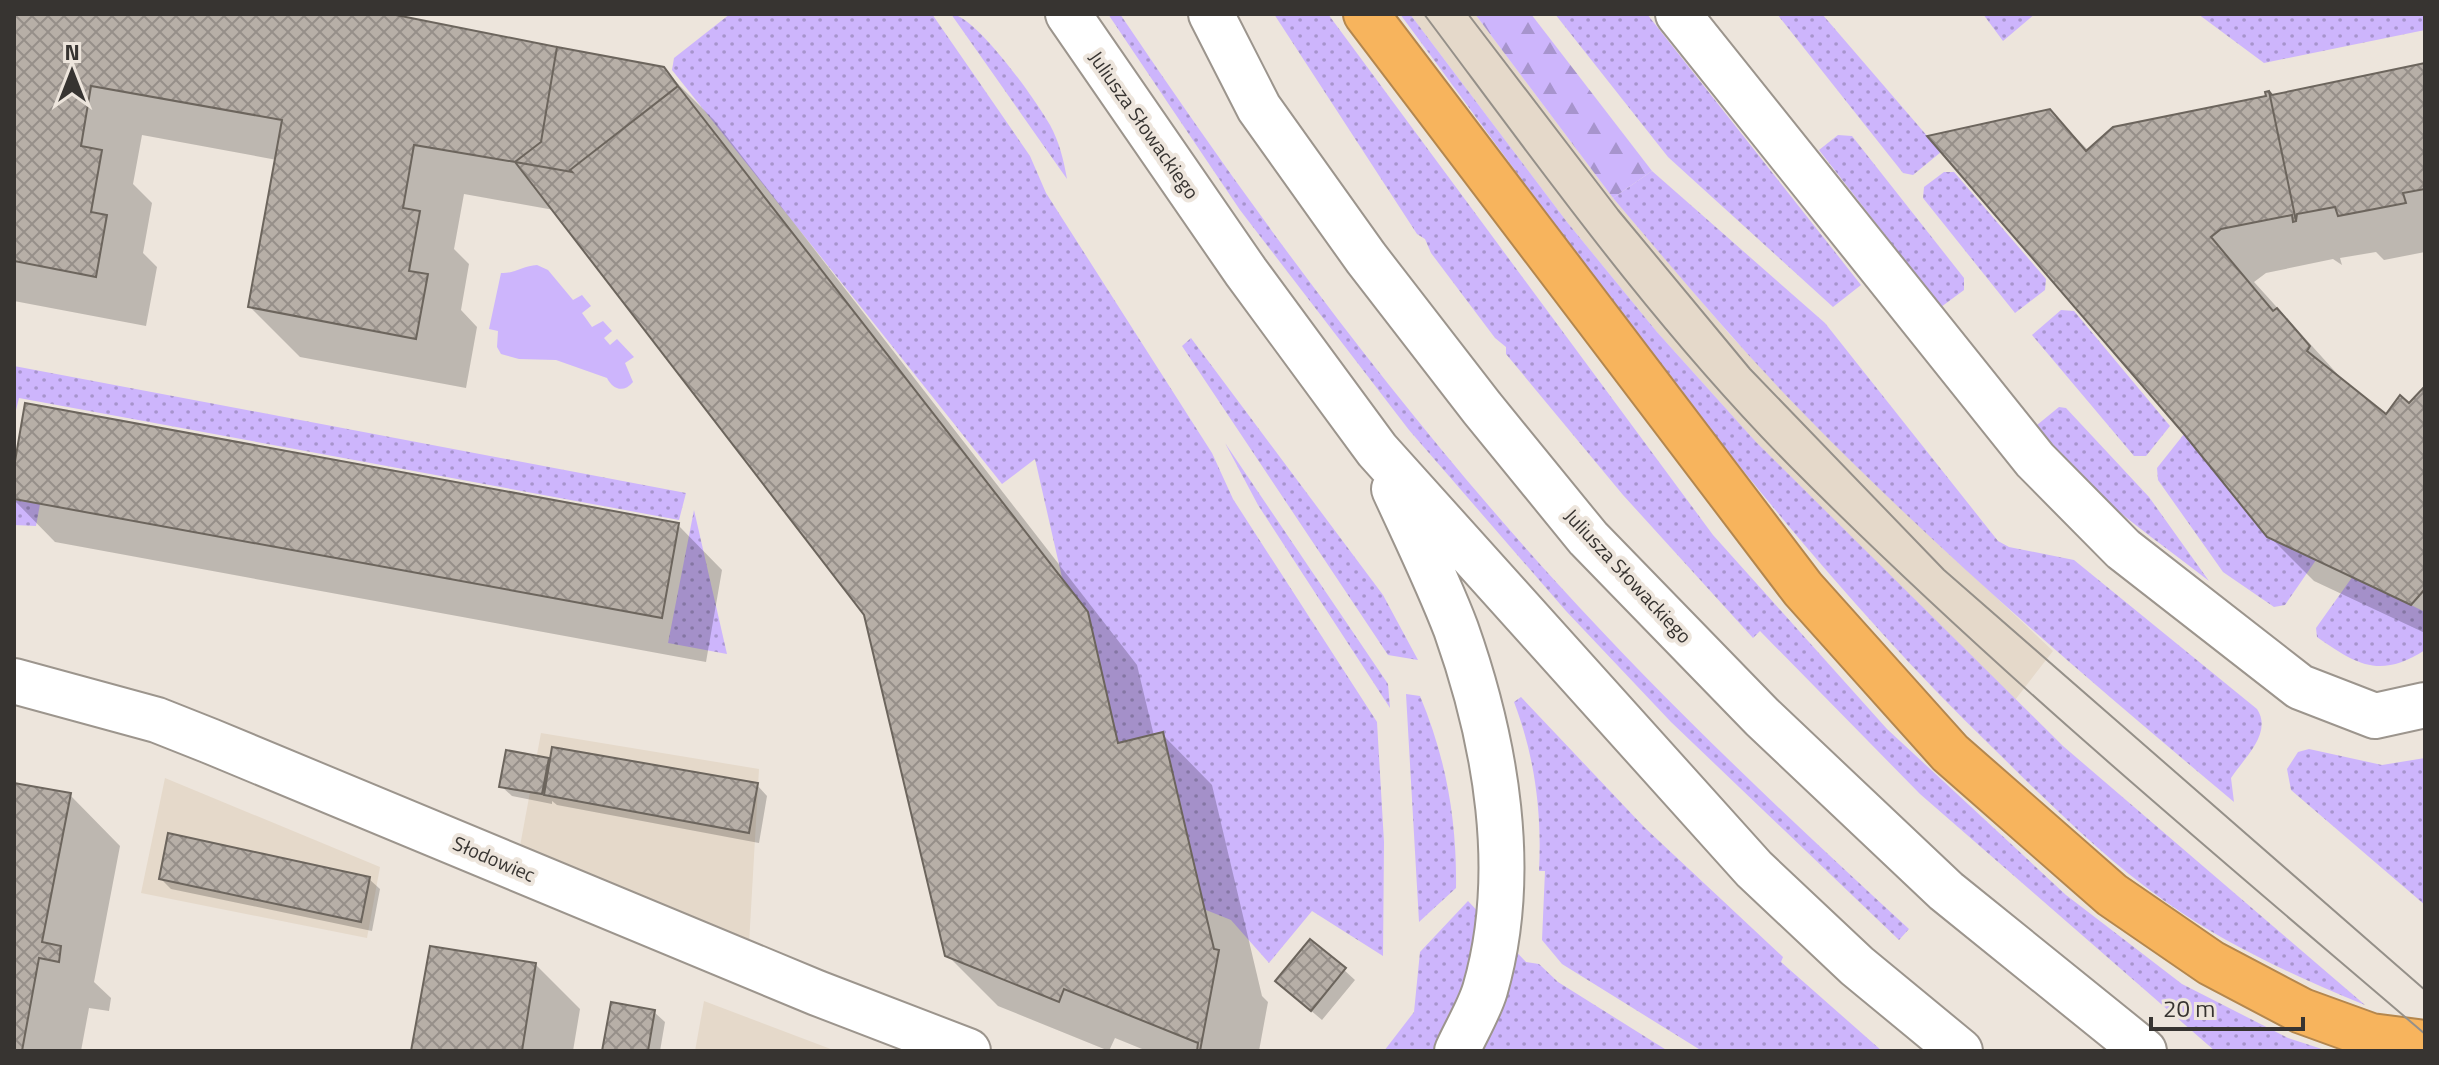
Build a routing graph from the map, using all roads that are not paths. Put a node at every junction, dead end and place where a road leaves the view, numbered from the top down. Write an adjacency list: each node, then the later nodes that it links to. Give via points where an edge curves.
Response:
1 (1068, 14): 7 (main road, Juliusza Słowackiego)
2 (1179, 14): 6 (main road)
3 (1211, 14): 6 (main road, Juliusza Słowackiego)
4 (1366, 14): 10 (highway, via 1803,589 1950,753 2112,895 2211,963 2302,1011 2371,1036)
5 (1678, 14): 9 (main road, via 2035,460 2123,549 2300,687 2375,716)
6 (1259, 108): 14 (main road, Juliusza Słowackiego, via 1385,283 1588,538 1762,717 1946,891)
7 (1377, 450): 12 (main road, via 1456,629 1491,762 1502,880 1497,933 1484,991); 13 (main road, Juliusza Słowackiego, via 1754,869 1857,966)
8 (14, 681): 11 (main road, Słodowiec, via 157,720)
9 (2425, 705)
10 (2425, 1043)
11 (968, 1051)
12 (1457, 1051)
13 (1960, 1051)
14 (2144, 1051)

